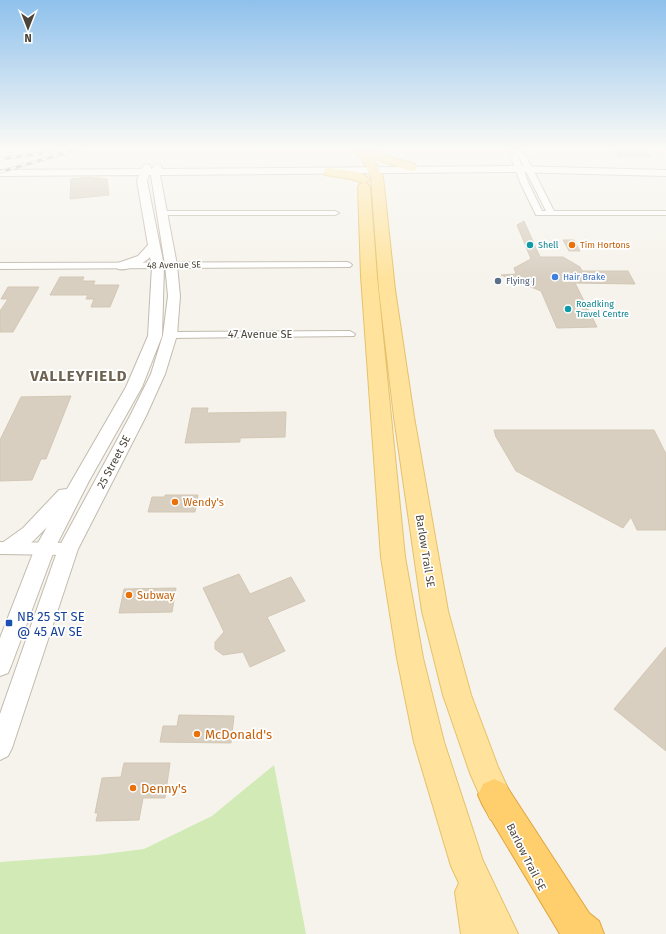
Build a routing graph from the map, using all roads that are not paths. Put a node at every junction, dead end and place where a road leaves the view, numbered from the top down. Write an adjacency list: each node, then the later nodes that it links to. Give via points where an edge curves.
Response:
1 (152, 193): 11 (street, 25 Street SE)
2 (156, 193): 7 (street, 25 Street SE)
3 (367, 193): 27 (main road, Barlow Trail SE, via 369,276 393,557 410,658 429,742)
4 (373, 193): 26 (main road, Barlow Trail SE, via 383,233 387,290 404,417 435,611 457,695)
5 (529, 193): 9 (street, via 538,213)
6 (541, 193): 9 (street)
7 (162, 213): 8 (street); 12 (street, 25 Street SE)
8 (335, 213)
9 (551, 213): 10 (street)
10 (666, 213)
11 (154, 246): 12 (street, 25 Street SE); 15 (street, via 142,259)
12 (164, 265): 13 (street, 48 Avenue SE); 15 (street, 48 Avenue SE); 17 (street, 25 Street SE, via 174,296); 18 (street, 25 Street SE, via 155,336)
13 (347, 265)
14 (0, 266): 15 (street, 48 Avenue SE)
15 (122, 266)
16 (350, 334): 17 (street, 47 Avenue SE)
17 (170, 336): 19 (street, 25 Street SE)
18 (129, 395): 19 (street); 20 (street, 25 Street SE)
19 (148, 396): 23 (street, 25 Street SE)
20 (80, 481): 21 (street, via 30,533); 22 (street, 25 Street SE)
21 (4, 548): 22 (street)
22 (44, 548): 23 (street); 24 (street, 25 Street SE)
23 (68, 549): 25 (street, 25 Street SE)
24 (0, 666)
25 (0, 748)
26 (494, 795): 30 (main road, Barlow Trail SE); 31 (highway, via 576,926)
27 (468, 866): 28 (main road); 29 (main road, Barlow Trail SE)
28 (480, 934)
29 (500, 934)
30 (565, 934)
31 (586, 934)

